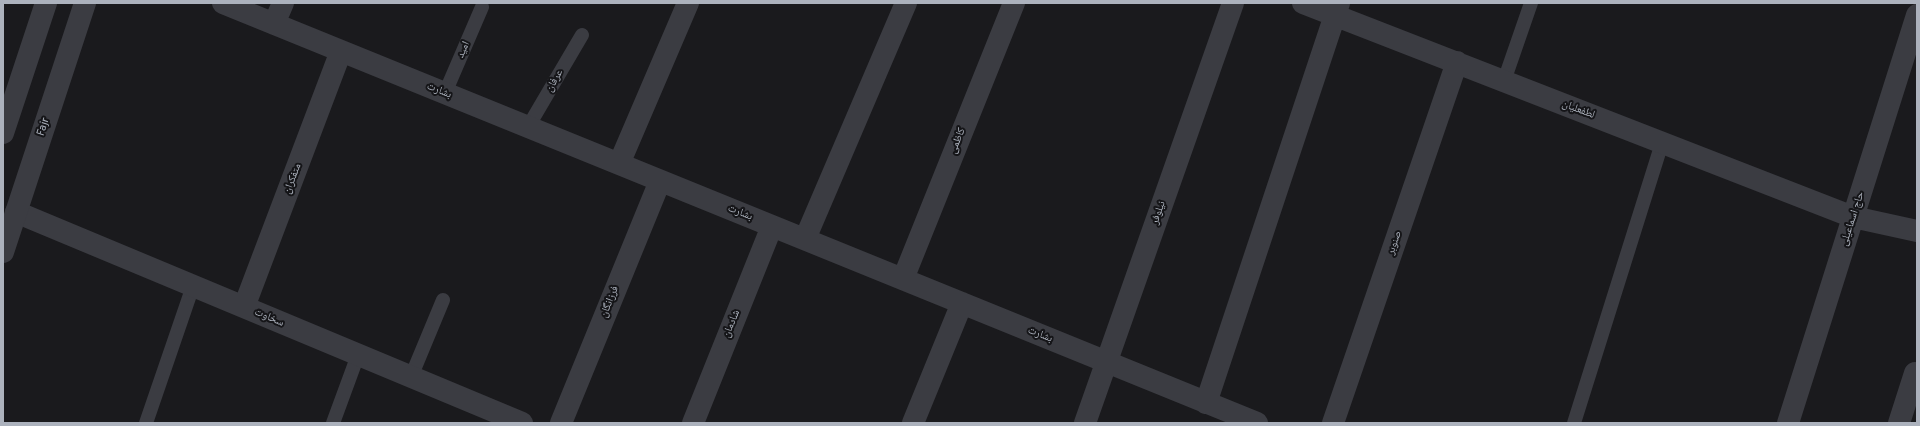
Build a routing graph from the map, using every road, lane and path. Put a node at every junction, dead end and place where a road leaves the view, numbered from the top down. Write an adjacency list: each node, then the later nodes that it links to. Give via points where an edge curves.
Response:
1 (46, 3): 21 (street)
2 (85, 3): 25 (street, Fajr)
3 (222, 3): 14 (street, بشارت)
4 (283, 3): 14 (street)
5 (688, 3): 23 (street)
6 (906, 3): 29 (street)
7 (1014, 3): 31 (street, کاظمی)
8 (1233, 3): 37 (street, نیلوفر)
9 (1303, 3): 12 (street, لطفعلیان)
10 (1531, 3): 18 (lane)
11 (482, 7): 19 (lane, امید)
12 (1337, 9): 17 (street, لطفعلیان); 40 (street)
13 (1917, 15): 26 (street, حاج اسماعیلی)
14 (274, 24): 16 (street, بشارت)
15 (582, 35): 20 (lane, عرفان)
16 (341, 51): 19 (street, بشارت); 35 (street, متفکران)
17 (1457, 62): 18 (street, لطفعلیان); 49 (street, صنوبر)
18 (1504, 81): 22 (street, لطفعلیان)
19 (445, 93): 20 (street, بشارت)
20 (528, 127): 23 (street, بشارت)
21 (3, 134)
22 (1662, 143): 26 (street, لطفعلیان); 50 (lane)
23 (619, 164): 24 (street, بشارت)
24 (660, 181): 27 (street, بشارت); 45 (street, فرزانگان)
25 (16, 212): 30 (street, Fajr); 32 (street, سخاوت)
26 (1853, 217): 28 (street, لطفعلیان); 51 (street, حاج اسماعیلی)
27 (772, 226): 29 (street, بشارت); 46 (street, شادمان)
28 (1917, 231)
29 (805, 240): 31 (street, بشارت)
30 (3, 252)
31 (903, 279): 34 (street, بشارت)
32 (193, 286): 35 (street, سخاوت); 42 (lane)
33 (443, 300): 39 (lane)
34 (962, 303): 37 (street, بشارت); 47 (street)
35 (244, 308): 36 (street, سخاوت)
36 (358, 355): 39 (street, سخاوت); 43 (lane)
37 (1107, 362): 40 (street, بشارت); 48 (street, نیلوفر)
38 (1915, 373): 52 (street)
39 (411, 377): 44 (street, سخاوت)
40 (1206, 403): 41 (street, بشارت)
41 (1254, 422)
42 (146, 423)
43 (332, 423)
44 (522, 423)
45 (561, 423)
46 (692, 423)
47 (913, 423)
48 (1085, 423)
49 (1333, 423)
50 (1574, 423)
51 (1788, 423)
52 (1899, 423)

